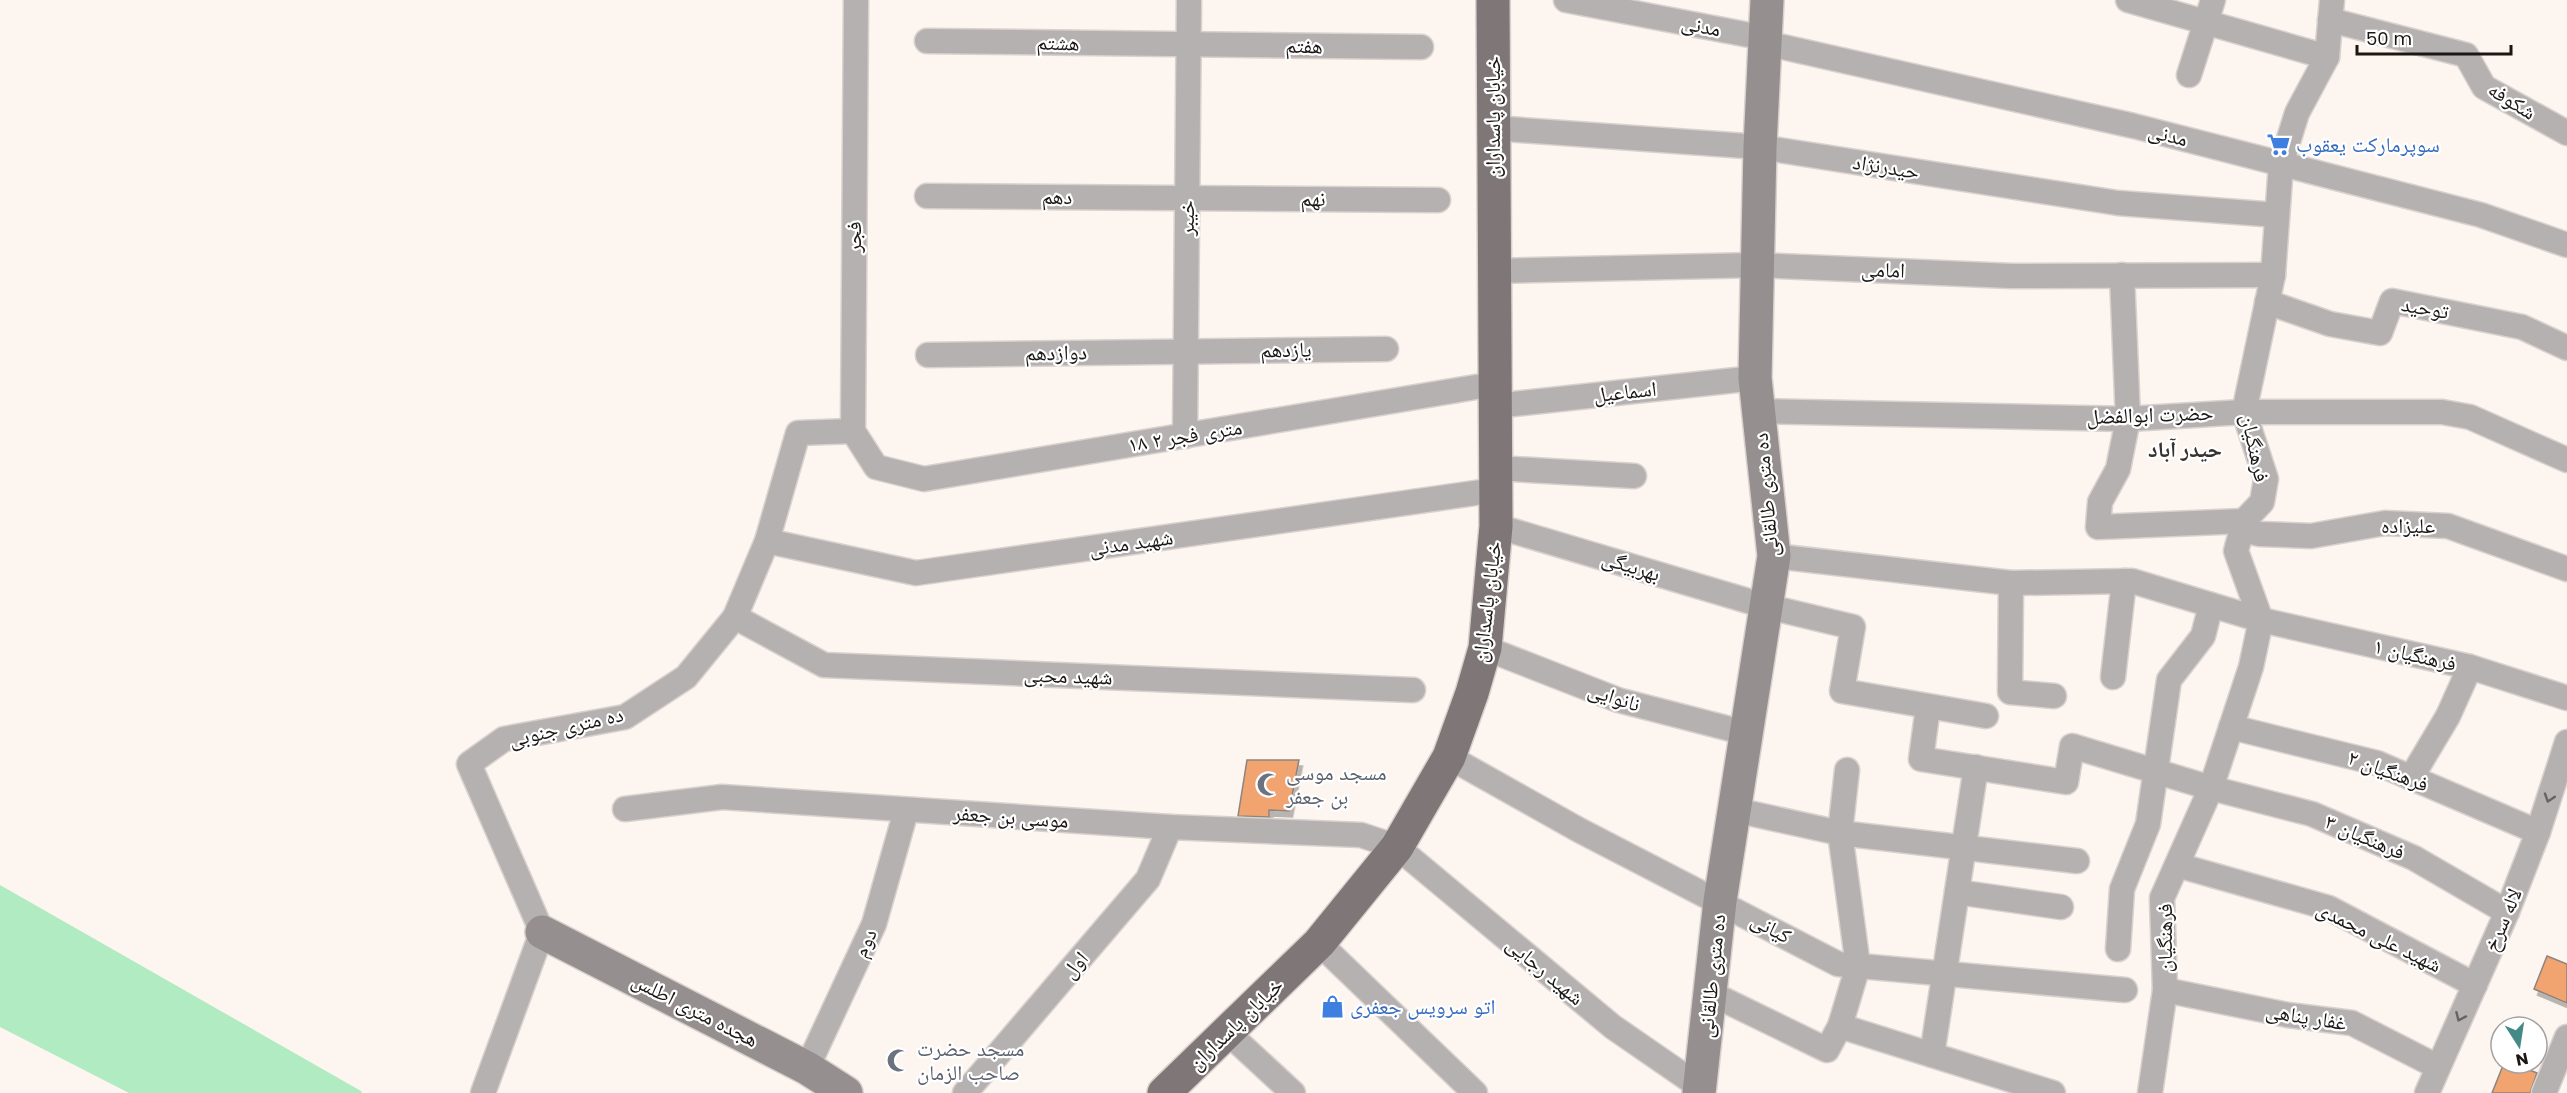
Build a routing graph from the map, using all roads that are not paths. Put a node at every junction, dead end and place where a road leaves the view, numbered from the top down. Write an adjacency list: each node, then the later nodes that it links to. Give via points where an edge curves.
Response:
1 (856, 0): 38 (street, فجر)
2 (1188, 0): 11 (street, خیبر)
3 (1493, 0): 15 (main road, خیابان پاسداران)
4 (1566, 0): 10 (street, مدنی)
5 (1767, 0): 10 (street, ده متری طالقانی)
6 (2128, 0): 8 (street)
7 (2331, 10): 13 (street, فرهنگیان); 16 (street, شکوفه, via 2466,55 2484,87)
8 (2209, 11): 13 (street); 14 (street)
9 (927, 40): 11 (street, هشتم)
10 (1765, 40): 17 (street, ده متری طالقانی); 18 (street, مدنی)
11 (1188, 45): 12 (street, هفتم); 20 (street, خیبر)
12 (1421, 47)
13 (2327, 57): 18 (street, فرهنگیان, via 2297,113)
14 (2189, 75)
15 (1493, 128): 17 (street, حیدرنژاد); 25 (main road, خیابان پاسداران)
16 (2567, 133)
17 (1760, 147): 22 (street, حیدرنژاد, via 2118,203); 24 (street, ده متری طالقانی)
18 (2281, 164): 22 (street, فرهنگیان); 23 (street, مدنی, via 2481,215)
19 (927, 196): 20 (street, دهم)
20 (1187, 198): 21 (street, نهم); 31 (street, خیبر)
21 (1438, 200)
22 (2277, 215): 27 (street, فرهنگیان)
23 (2567, 245)
24 (1757, 265): 25 (street, امامی); 26 (street, امامی, via 2011,276); 33 (street, ده متری طالقانی)
25 (1494, 271): 34 (main road, خیابان پاسداران)
26 (2122, 275): 27 (street, امامی); 37 (street)
27 (2273, 275): 28 (street, فرهنگیان)
28 (2267, 303): 29 (street, توحید, via 2330,324 2380,333 2392,301 2522,327); 36 (street, فرهنگیان)
29 (2567, 348)
30 (1386, 349): 31 (street, یازدهم)
31 (1185, 352): 32 (street, دوازدهم); 39 (street, خیبر)
32 (928, 355)
33 (1755, 378): 34 (street, اسماعیل); 35 (street, ده متری طالقانی)
34 (1495, 395): 39 (street, ۱۸ متری فجر ۲); 42 (main road, خیابان پاسداران)
35 (1758, 411): 37 (street, حضرت ابوالفضل); 46 (street, ده متری طالقانی)
36 (2244, 412): 37 (street, حضرت ابوالفضل); 40 (street, حضرت ابوالفضل, via 2442,412 2470,417); 44 (street, فرهنگیان, via 2266,479 2262,502)
37 (2128, 419): 44 (street, علیزاده, via 2118,469 2100,502 2098,527)
38 (853, 431): 39 (street, ۱۸ متری فجر ۲, via 876,467 924,479); 45 (street, ده متری جنوبی, via 798,433)
39 (1185, 435)
40 (2567, 460)
41 (1634, 476): 42 (street, شهید مدنی)
42 (1496, 479): 43 (main road, خیابان پاسداران); 45 (street, شهید مدنی, via 916,573)
43 (1496, 526): 51 (street, بهربیگی); 54 (main road, خیابان پاسداران)
44 (2243, 526): 47 (street, علیزاده, via 2260,534 2312,536 2385,523 2448,526); 53 (street, via 2236,551)
45 (767, 541): 52 (street, ده متری جنوبی)
46 (1774, 556): 49 (street, فرهنگیان ۱); 51 (street, ده متری طالقانی)
47 (2567, 569)
48 (2124, 581): 49 (street, فرهنگیان ۱); 50 (street, فرهنگیان ۱); 56 (street)
49 (2011, 583): 58 (street, via 2010,692)
50 (2211, 605): 53 (street, فرهنگیان ۱); 68 (street, via 2203,636 2169,680)
51 (1765, 606): 60 (street, بهربیگی, via 1853,627 1842,691); 63 (street, ده متری طالقانی)
52 (735, 617): 57 (street, شهید محبی, via 824,665); 85 (street, ده متری جنوبی, via 686,677 625,717 504,739 469,764)
53 (2261, 620): 55 (street, فرهنگیان ۱); 62 (street, فرهنگیان, via 2251,667)
54 (1485, 648): 63 (street, نانوایی, via 1618,700); 65 (main road, خیابان پاسداران)
55 (2470, 667): 59 (street, فرهنگیان ۱); 69 (street, via 2448,716)
56 (2113, 677)
57 (1413, 690)
58 (2054, 696)
59 (2567, 698)
60 (1928, 707): 61 (street); 66 (street, via 1921,759)
61 (1986, 716)
62 (2231, 727): 69 (street, فرهنگیان ۲, via 2377,763); 70 (street, فرهنگیان)
63 (1746, 734): 72 (street, ده متری طالقانی)
64 (2567, 742): 75 (street, لاله سرخ, one-way to 75)
65 (1449, 757): 77 (main road, خیابان پاسداران); 82 (street, کیانی)
66 (1976, 768): 68 (street, فرهنگیان ۳, via 2066,782 2072,746); 78 (street)
67 (1847, 770): 76 (street)
68 (2154, 771): 70 (street, فرهنگیان ۳); 87 (street, via 2148,824 2122,889)
69 (2411, 778): 75 (street, فرهنگیان ۲)
70 (2211, 788): 80 (street, فرهنگیان); 84 (street, فرهنگیان ۳, via 2312,814 2414,858)
71 (625, 809): 73 (street, موسی بن جعفر, via 722,797)
72 (1735, 810): 76 (street); 82 (street, ده متری طالقانی)
73 (906, 811): 74 (street, موسی بن جعفر); 99 (street, دوم, via 874,924)
74 (1170, 827): 77 (street, موسی بن جعفر, via 1360,835); 103 (street, اول, via 1148,879)
75 (2538, 832): 84 (street, لاله سرخ)
76 (1840, 833): 78 (street); 88 (street)
77 (1397, 847): 86 (main road, خیابان پاسداران); 101 (street, شهید رجایی, via 1613,1027)
78 (1963, 847): 79 (street); 81 (street)
79 (2077, 861)
80 (2177, 865): 90 (street, شهید علی محمدی, via 2329,908); 92 (street, فرهنگیان, via 2162,898)
81 (1957, 892): 83 (street); 89 (street)
82 (1720, 901): 88 (street, کیانی, via 1838,964); 93 (street, ده متری طالقانی)
83 (2061, 907)
84 (2507, 912): 90 (street, لاله سرخ)
85 (542, 932): 99 (street, هجده متری اطلس); 100 (street)
86 (1319, 943): 95 (main road, خیابان پاسداران); 106 (street)
87 (2118, 949)
88 (1858, 966): 89 (street, کیانی); 94 (street)
89 (1944, 974): 91 (street, کیانی); 97 (street)
90 (2475, 985): 98 (street, لاله سرخ, one-way to 98)
91 (2125, 990)
92 (2165, 990): 98 (street, غفار پناهی, via 2288,1015 2352,1023); 108 (street, فرهنگیان)
93 (1710, 993): 94 (street, via 1827,1050); 101 (street, ده متری طالقانی)
94 (1840, 1026): 97 (street)
95 (1227, 1032): 104 (main road, خیابان پاسداران); 105 (street)
96 (2567, 1037): 110 (street)
97 (1932, 1055): 107 (street)
98 (2438, 1067): 109 (street, لاله سرخ)
99 (807, 1068): 102 (street, هجده متری اطلس)
100 (488, 1090)
101 (1699, 1090)
102 (846, 1093)
103 (965, 1093)
104 (1164, 1093)
105 (1293, 1093)
106 (1475, 1093)
107 (2053, 1093)
108 (2150, 1093)
109 (2427, 1093)
110 (2544, 1093)

